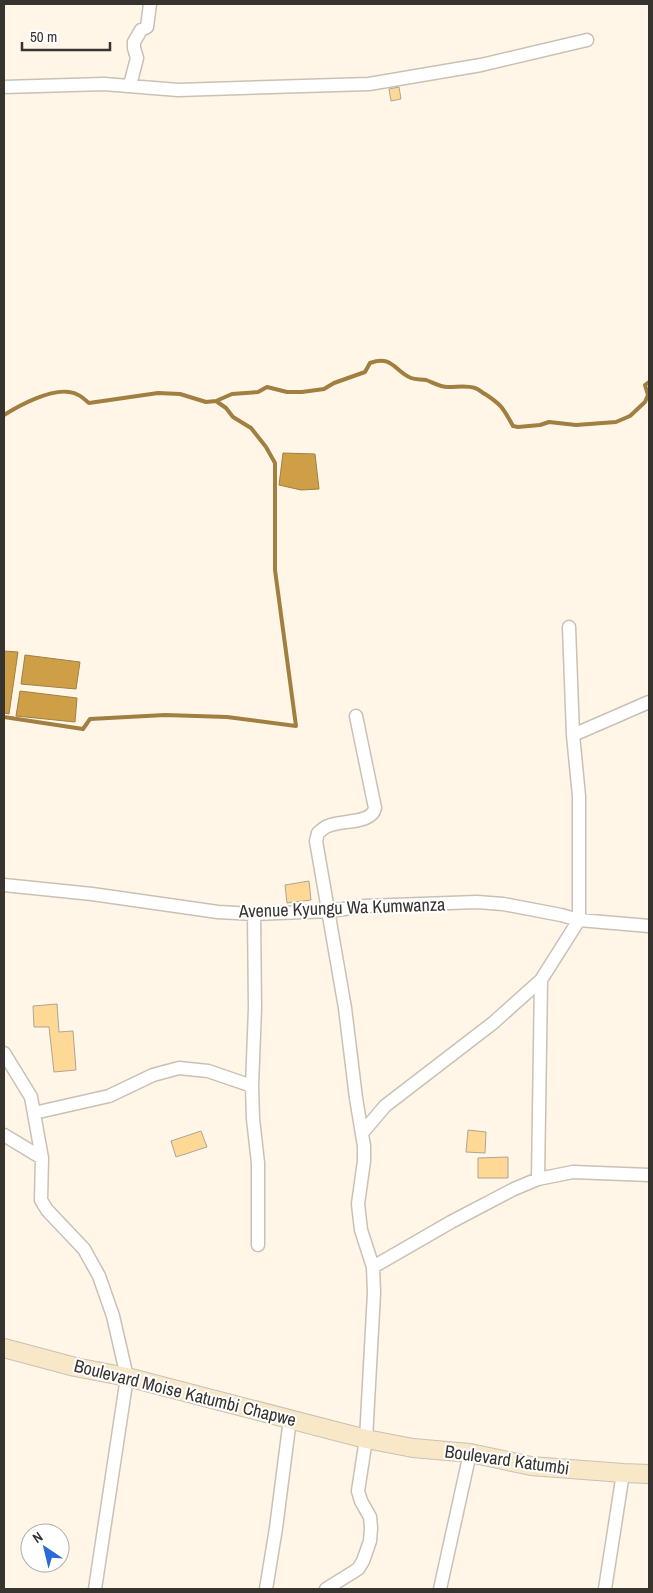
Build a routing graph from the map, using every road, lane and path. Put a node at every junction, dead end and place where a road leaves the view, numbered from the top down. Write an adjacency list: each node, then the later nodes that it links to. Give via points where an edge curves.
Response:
1 (150, 4): 3 (street, via 147,27 141,30 134,42 137,58)
2 (588, 40): 3 (street, via 481,65 370,84 178,90)
3 (130, 85): 4 (street)
4 (4, 88)
5 (569, 627): 8 (street)
6 (649, 702): 8 (street)
7 (356, 716): 10 (street, via 375,808 372,815 364,819 327,826 318,833 316,841)
8 (573, 735): 12 (street, via 579,796)
9 (4, 885): 11 (street, Avenue Kyungu Wa Kumwanza)
10 (330, 911): 11 (street, Avenue Kyungu Wa Kumwanza); 12 (street, Avenue Kyungu Wa Kumwanza, via 365,906 477,902 504,904); 18 (street)
11 (254, 914): 16 (street)
12 (579, 920): 13 (street, Avenue Kyungu Wa Kumwanza); 14 (street)
13 (649, 926)
14 (541, 980): 17 (street, via 493,1023); 24 (street)
15 (4, 1053): 19 (street, via 25,1085)
16 (252, 1086): 19 (street, via 208,1071 180,1068 153,1075 109,1096); 25 (street, via 258,1163)
17 (385, 1106): 18 (street); 20 (street)
18 (359, 1111): 20 (street)
19 (34, 1113): 22 (street)
20 (363, 1132): 26 (street, via 364,1161 358,1204 361,1230)
21 (4, 1136): 22 (street)
22 (42, 1158): 28 (street, via 41,1200 84,1249 99,1276 113,1316)
23 (649, 1175): 24 (street, via 573,1172)
24 (538, 1179): 26 (street, via 451,1222)
25 (258, 1245)
26 (373, 1267): 30 (street)
27 (4, 1348): 28 (street, Boulevard Moise Katumbi Chapwe)
28 (127, 1377): 29 (street, Boulevard Moise Katumbi Chapwe); 34 (street)
29 (290, 1419): 30 (street, Boulevard Moise Katumbi Chapwe); 35 (street)
30 (366, 1439): 31 (street, Boulevard Katumbi, via 413,1448); 36 (street, via 358,1491 370,1517 370,1541 358,1569)
31 (470, 1453): 32 (street, Boulevard Katumbi, via 531,1466); 37 (street)
32 (623, 1474): 33 (street, Boulevard Katumbi); 38 (street)
33 (649, 1474)
34 (96, 1589)
35 (266, 1589)
36 (326, 1589)
37 (440, 1589)
38 (605, 1589)

